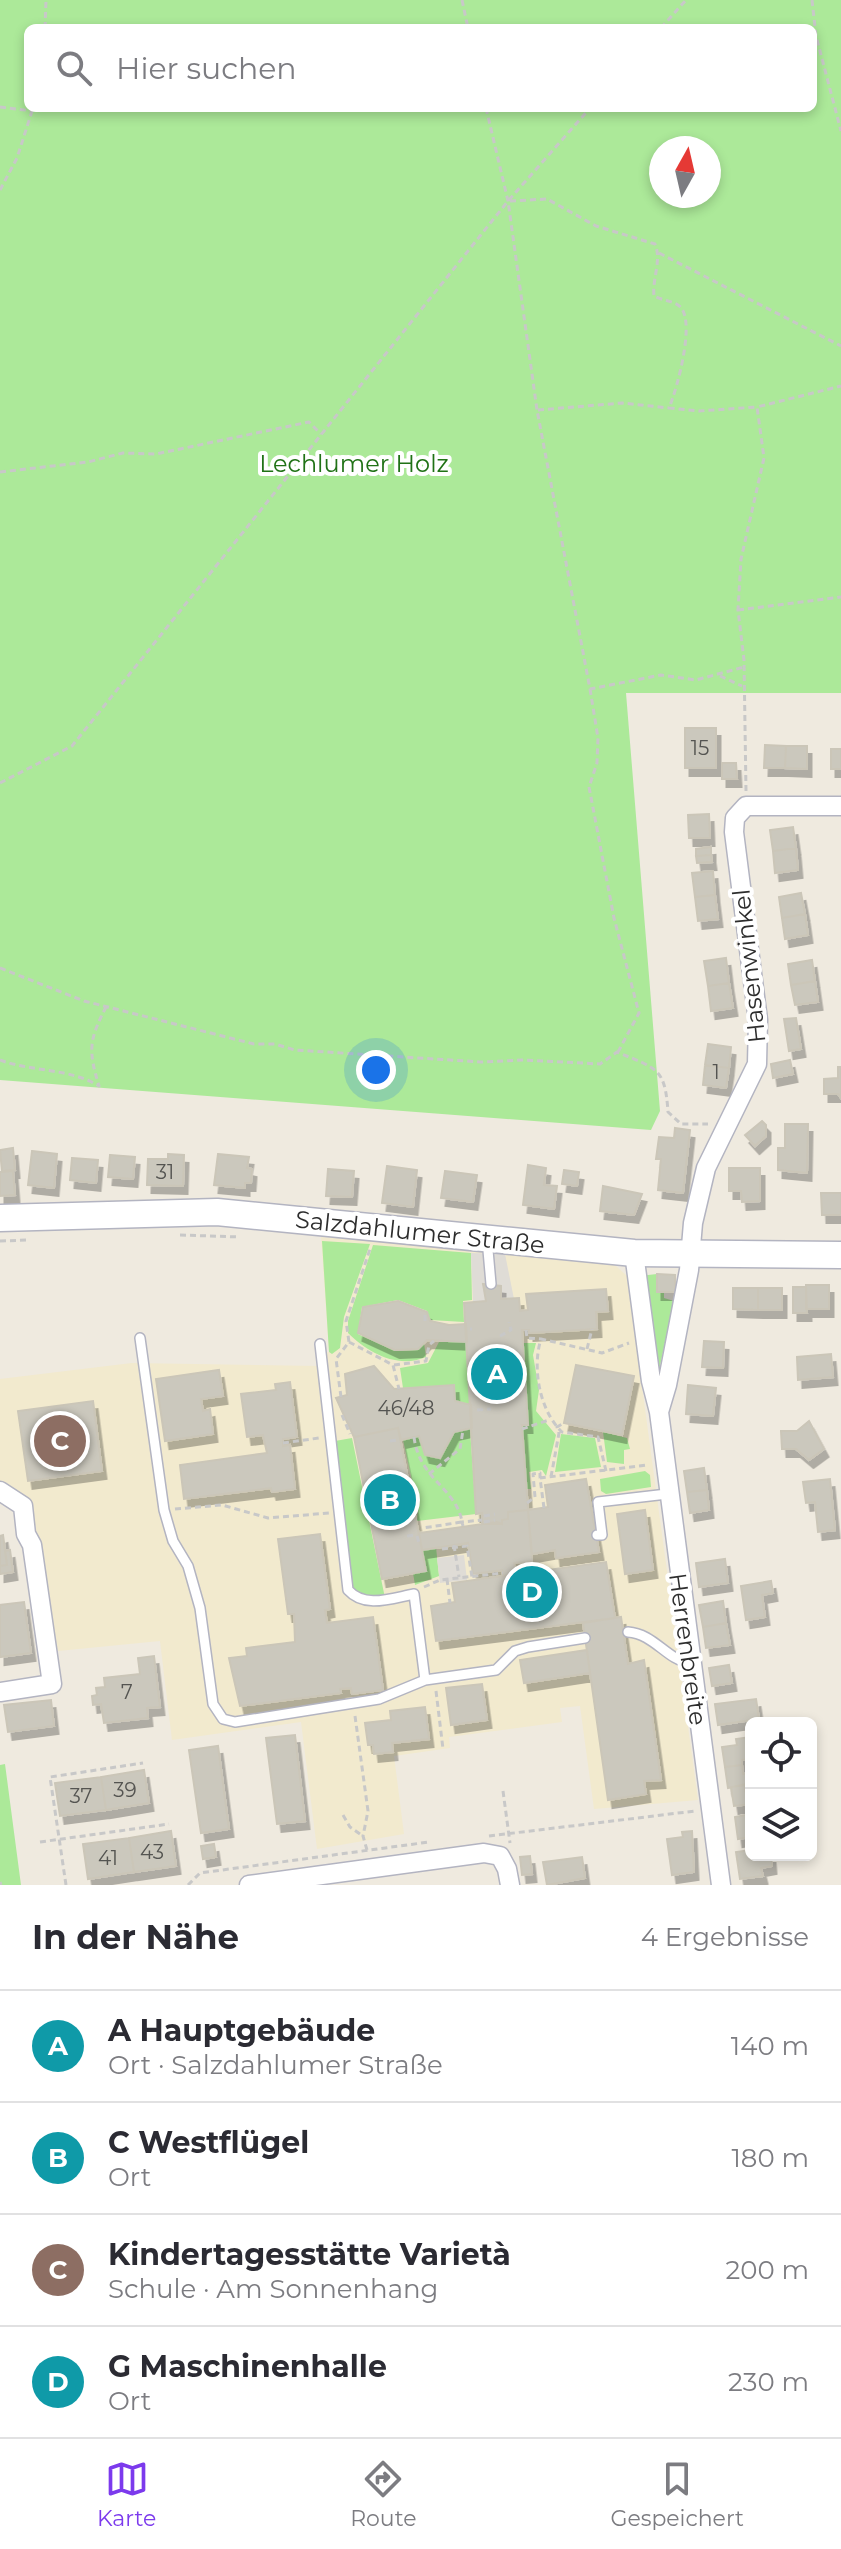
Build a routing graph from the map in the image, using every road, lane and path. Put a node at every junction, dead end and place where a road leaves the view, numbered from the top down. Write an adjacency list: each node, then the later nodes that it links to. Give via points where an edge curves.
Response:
1 (46, 0): 5 (path)
2 (462, 0): 6 (path)
3 (686, 0): 7 (path)
4 (812, 0): 8 (path)
5 (45, 24)
6 (467, 24)
7 (665, 24)
8 (815, 24)
9 (817, 40): 15 (path)
10 (0, 107): 11 (path)
11 (24, 109)
12 (32, 112): 16 (path)
13 (487, 112): 17 (path)
14 (586, 112): 17 (path)
15 (841, 131)
16 (0, 190)
17 (508, 201): 18 (path, via 547,199 596,226 646,239); 23 (path); 24 (path)
18 (659, 253): 19 (path); 22 (path, via 654,296 677,304 687,327)
19 (841, 346)
20 (840, 385): 21 (path)
21 (757, 407): 22 (path); 27 (path, via 764,458 741,559)
22 (669, 408): 23 (path, via 622,403)
23 (537, 410): 31 (path)
24 (321, 434): 25 (path, via 309,422 156,454 123,453); 32 (path, via 72,746)
25 (0, 472)
26 (841, 597): 27 (path)
27 (738, 610): 28 (path)
28 (744, 667): 29 (path); 30 (path)
29 (720, 676): 30 (path); 31 (path, via 696,680 661,675)
30 (742, 686): 34 (path)
31 (590, 689): 37 (path, via 598,738 589,787 639,1013)
32 (0, 783)
33 (841, 806): 34 (street)
34 (743, 808): 44 (street, Hasenwinkel, via 734,832 758,1054 706,1168)
35 (0, 968): 36 (path)
36 (106, 1007): 37 (path, via 295,1050 600,1064); 38 (path, via 91,1037 99,1086 85,1077)
37 (617, 1052): 39 (path, via 659,1070 666,1081 668,1112 681,1124)
38 (0, 1060)
39 (716, 1124)
40 (0, 1218): 41 (main road, Salzdahlumer Straße, via 181,1210)
41 (377, 1227): 42 (main road, Salzdahlumer Straße); 56 (path, via 346,1321)
42 (486, 1236): 43 (main road, Salzdahlumer Straße); 46 (lane)
43 (634, 1253): 44 (main road, Salzdahlumer Straße); 65 (street, Herrenbreite)
44 (691, 1255): 45 (main road, Salzdahlumer Straße); 65 (street, Herrenbreite)
45 (841, 1255)
46 (491, 1284)
47 (425, 1315): 48 (path)
48 (425, 1322)
49 (509, 1322): 52 (path, via 511,1330)
50 (592, 1329): 59 (path)
51 (526, 1330): 54 (path, via 527,1338)
52 (500, 1336)
53 (140, 1338): 87 (lane)
54 (541, 1339): 59 (path); 66 (path, via 536,1355)
55 (434, 1341): 60 (path, via 426,1361)
56 (349, 1342): 60 (path); 62 (path, via 336,1359)
57 (320, 1344): 88 (lane)
58 (620, 1345): 59 (path, via 602,1353)
59 (587, 1349)
60 (393, 1365): 61 (path)
61 (399, 1389)
62 (341, 1397)
63 (490, 1409): 64 (path)
64 (477, 1410)
65 (659, 1412): 78 (street, Herrenbreite)
66 (551, 1420): 68 (path); 69 (path)
67 (564, 1423): 68 (path)
68 (557, 1427): 79 (path, via 598,1437); 81 (path)
69 (522, 1429)
70 (463, 1430): 80 (path, via 460,1449)
71 (352, 1433): 72 (path)
72 (347, 1435)
73 (414, 1437): 80 (path, via 418,1460)
74 (314, 1439): 77 (path)
75 (397, 1440): 76 (path)
76 (390, 1441)
77 (283, 1443)
78 (663, 1463): 79 (path); 84 (street, Herrenbreite)
79 (606, 1471): 81 (path)
80 (429, 1474): 92 (path, via 458,1506)
81 (551, 1477): 82 (path)
82 (540, 1478): 85 (path, via 540,1473 533,1474 535,1497); 86 (path)
83 (0, 1491): 110 (street, via 23,1506 52,1684)
84 (667, 1494): 94 (lane, via 598,1502 602,1535); 107 (street, Herrenbreite)
85 (527, 1503)
86 (544, 1508)
87 (164, 1510): 88 (path, via 209,1504 268,1518); 111 (lane, via 200,1608 216,1714 235,1722)
88 (339, 1512): 103 (lane, via 346,1580 353,1596 371,1602)
89 (495, 1514): 90 (path)
90 (483, 1519): 91 (path); 92 (path)
91 (495, 1520)
92 (463, 1524): 93 (path)
93 (423, 1528)
94 (597, 1535)
95 (407, 1536): 96 (path, via 416,1536)
96 (419, 1543)
97 (455, 1546): 98 (path); 100 (path); 101 (path, via 467,1546)
98 (442, 1549)
99 (503, 1573): 101 (path)
100 (459, 1577): 101 (path); 102 (path)
101 (472, 1577)
102 (447, 1579): 103 (path); 104 (path)
103 (417, 1590): 108 (lane)
104 (450, 1603)
105 (628, 1632): 107 (lane, via 645,1633 675,1660)
106 (585, 1638): 108 (lane, via 515,1651 496,1670)
107 (690, 1664): 125 (street, Herrenbreite)
108 (425, 1680): 111 (lane)
109 (435, 1688): 112 (path)
110 (0, 1692)
111 (353, 1704): 117 (path, via 368,1811)
112 (443, 1749)
113 (143, 1763): 118 (path, via 50,1777)
114 (503, 1791): 121 (path, via 511,1856)
115 (343, 1815): 117 (path)
116 (169, 1824): 118 (path)
117 (363, 1836): 120 (path)
118 (59, 1840): 119 (path); 123 (path)
119 (40, 1842)
120 (369, 1867): 121 (street, via 484,1853 500,1856); 122 (street)
121 (508, 1877)
122 (304, 1880): 124 (street)
123 (66, 1885)
124 (249, 1885)
125 (721, 1885)

